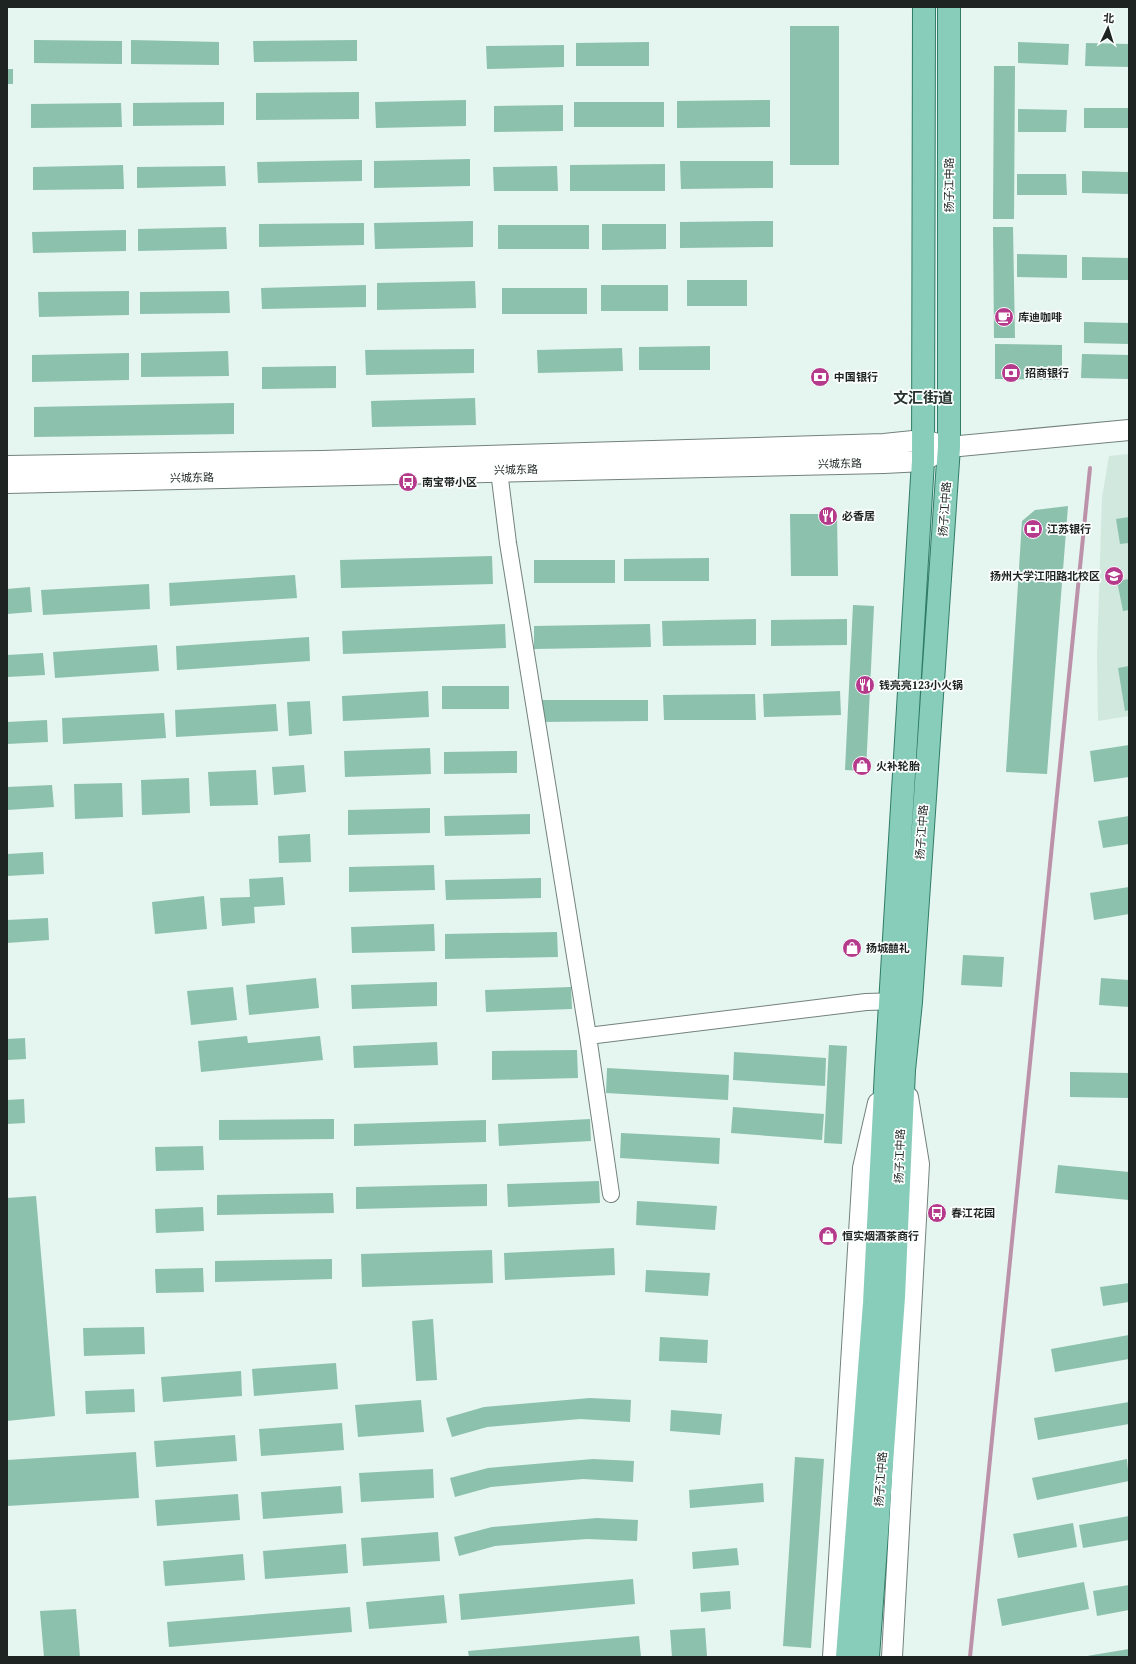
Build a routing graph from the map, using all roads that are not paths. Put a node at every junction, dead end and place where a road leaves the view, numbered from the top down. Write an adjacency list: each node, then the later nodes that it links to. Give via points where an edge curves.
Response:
1 (924, 7): 5 (main road, 扬子江中路)
2 (949, 7): 4 (main road, 扬子江中路)
3 (1129, 430): 4 (street, 兴城东路)
4 (949, 447): 5 (street, 兴城东路); 9 (main road, 扬子江中路)
5 (923, 451): 6 (street, 兴城东路, via 876,444 433,458); 7 (street, 兴城东路); 9 (main road, 扬子江中路)
6 (7, 466)
7 (499, 471): 8 (street, 兴城东路); 10 (street, via 508,542)
8 (7, 483)
9 (901, 1001): 10 (street, via 866,1002); 11 (main road, 扬子江中路)
10 (588, 1036): 12 (street)
11 (895, 1070): 13 (street, via 862,1168); 14 (main road, 扬子江中路); 15 (main road, 扬子江中路, via 894,1298); 16 (street, via 919,1164)
12 (611, 1194)
13 (832, 1657)
14 (847, 1657)
15 (868, 1657)
16 (892, 1657)

